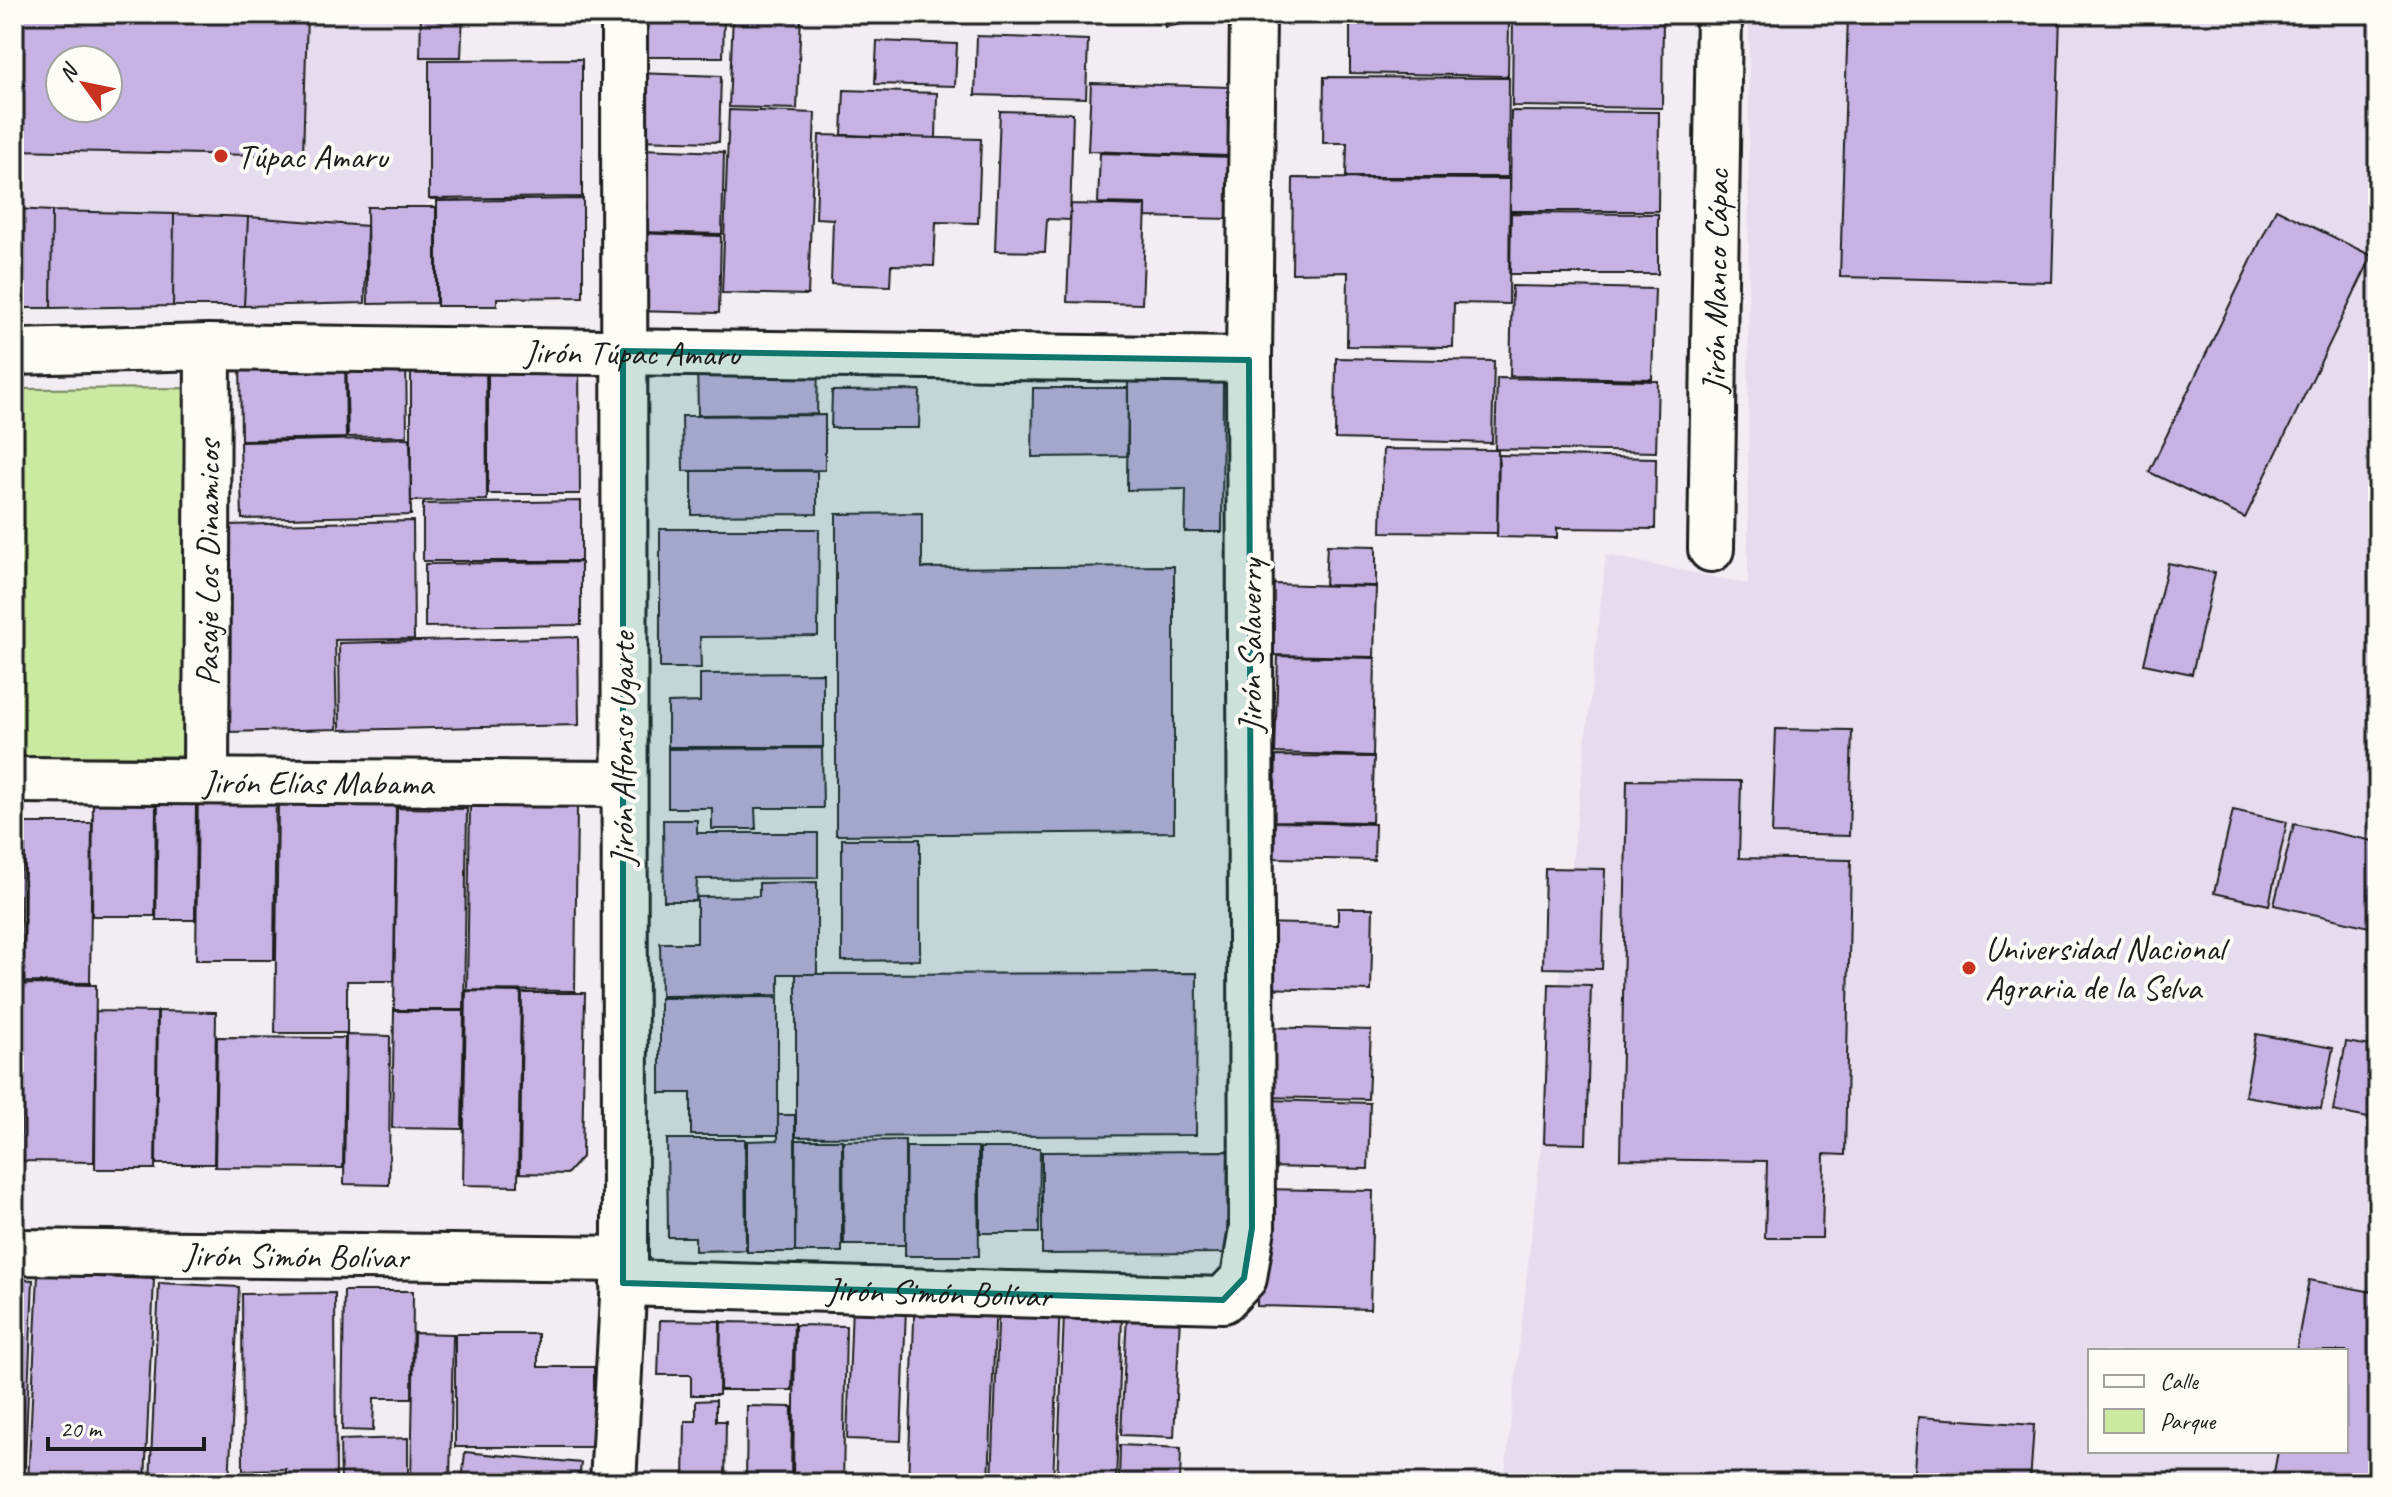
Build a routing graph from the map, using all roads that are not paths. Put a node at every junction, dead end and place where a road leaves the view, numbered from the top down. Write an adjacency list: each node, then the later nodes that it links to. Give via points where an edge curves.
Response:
1 (624, 14): 5 (street, Jirón Alfonso Ugarte)
2 (1253, 14): 7 (street, Jirón Salaverry)
3 (1719, 14): 8 (street, Jirón Manco Cápac)
4 (208, 347): 5 (street, Jirón Túpac Amaru); 6 (street, Jirón Túpac Amaru); 9 (street, Pasaje Los Dinamicos)
5 (623, 351): 7 (street, Jirón Túpac Amaru); 11 (street, Jirón Alfonso Ugarte)
6 (14, 352)
7 (1249, 360): 14 (street, Jirón Salaverry, via 1252,1228)
8 (1711, 549)
9 (206, 779): 10 (street, Jirón Elías Mabama); 11 (street, Jirón Elías Mabama)
10 (14, 780)
11 (622, 784): 13 (street, Jirón Alfonso Ugarte)
12 (14, 1252): 13 (street, Jirón Simón Bolívar)
13 (624, 1271): 14 (street, Jirón Simón Bolívar, via 1223,1300); 15 (street, Jirón Alfonso Ugarte)
14 (1244, 1278)
15 (613, 1483)

